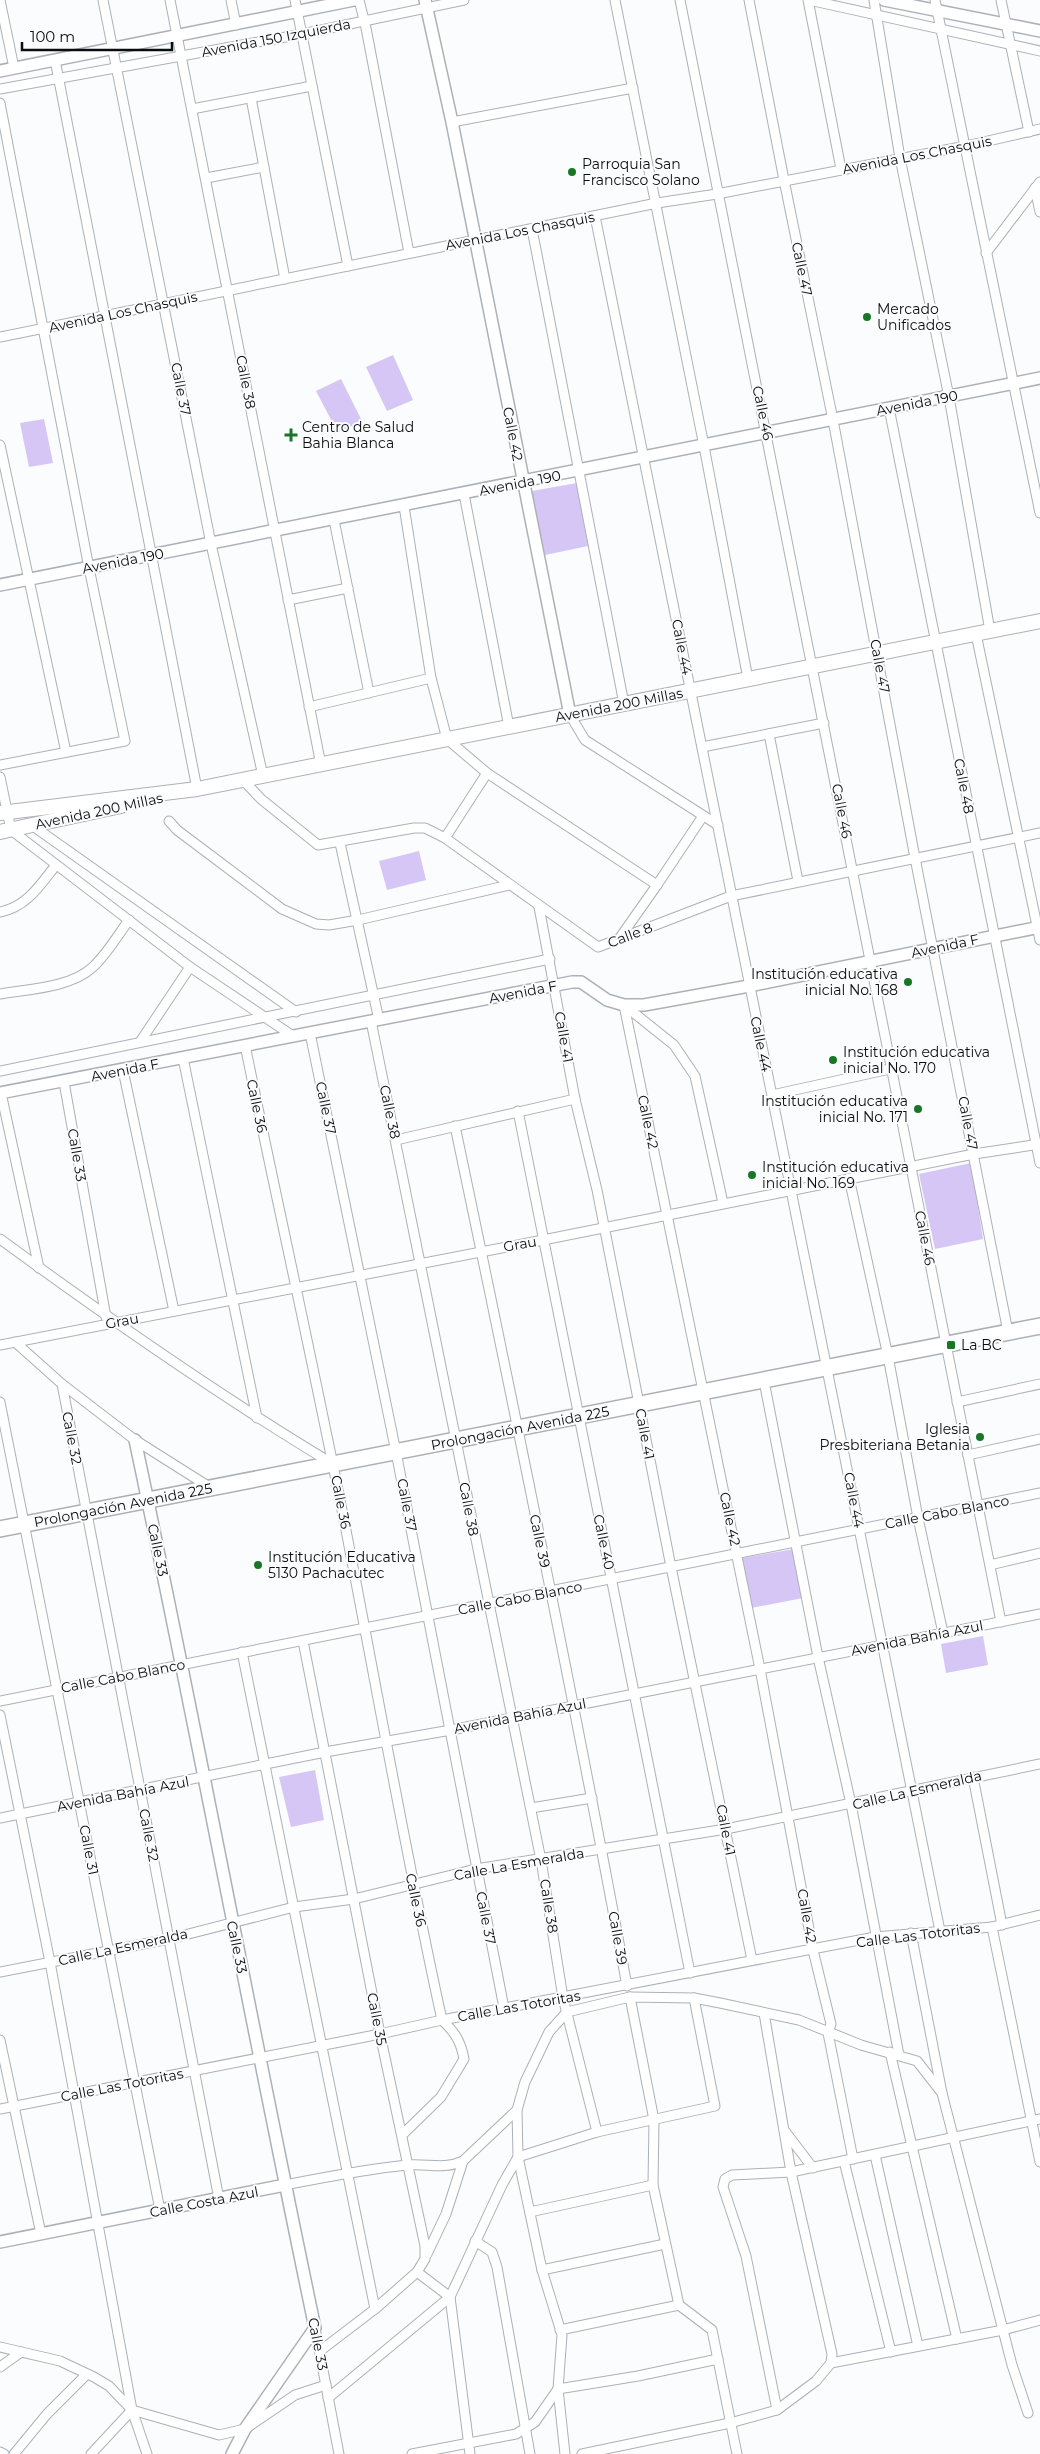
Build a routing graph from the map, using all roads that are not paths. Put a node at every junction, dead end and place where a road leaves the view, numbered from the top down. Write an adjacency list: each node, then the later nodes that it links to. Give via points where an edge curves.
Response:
1 (0, 0): 32 (street)
2 (103, 0): 28 (street, Calle 37)
3 (170, 0): 26 (street, Calle 38)
4 (231, 0): 22 (street)
5 (295, 0): 18 (street)
6 (354, 0): 18 (street, Avenida 150 Izquierda)
7 (359, 0): 20 (street)
8 (464, 0): 16 (street, Avenida 150 Izquierda)
9 (615, 0): 37 (street)
10 (680, 0): 52 (street, Calle 46)
11 (749, 0): 50 (street, Calle 47)
12 (809, 0): 19 (street); 48 (street)
13 (874, 0): 19 (street)
14 (884, 0): 17 (street)
15 (1001, 0): 21 (street)
16 (426, 4): 20 (street, Avenida 150 Izquierda); 42 (street, Calle 42)
17 (936, 5): 21 (street); 23 (street)
18 (297, 13): 22 (street, Avenida 150 Izquierda); 25 (street)
19 (877, 16): 23 (street); 46 (street)
20 (364, 20): 25 (street, Avenida 150 Izquierda); 58 (street)
21 (1006, 24): 24 (street); 27 (street)
22 (236, 25): 26 (street, Avenida 150 Izquierda)
23 (942, 31): 27 (street); 45 (street)
24 (1040, 31)
25 (302, 34): 30 (street, Avenida 150 Izquierda); 36 (street)
26 (177, 36): 28 (street, Avenida 150 Izquierda); 30 (street, Calle 38)
27 (1010, 46): 29 (street); 44 (street)
28 (112, 49): 31 (street, Avenida 150 Izquierda); 33 (street, Calle 37)
29 (1040, 51)
30 (181, 56): 33 (street, Avenida 150 Izquierda); 41 (street, Calle 38)
31 (55, 60): 32 (street, Avenida 150 Izquierda); 35 (street)
32 (14, 68): 34 (street, Avenida 150 Izquierda)
33 (116, 69): 35 (street, Avenida 150 Izquierda); 63 (street, Calle 37)
34 (0, 71)
35 (58, 80): 38 (street, Avenida 150 Izquierda); 64 (street)
36 (312, 86): 39 (street); 60 (street)
37 (633, 88): 42 (street); 53 (street)
38 (0, 89)
39 (250, 98): 41 (street); 47 (street)
40 (0, 103): 65 (street)
41 (192, 109): 49 (street, Calle 38)
42 (452, 122): 57 (street, Calle 42)
43 (1040, 129): 44 (street, Avenida Los Chasquis)
44 (1029, 132): 45 (street, Avenida Los Chasquis)
45 (966, 146): 46 (street, Avenida Los Chasquis); 59 (street)
46 (900, 158): 48 (street, Avenida Los Chasquis); 69 (street)
47 (264, 167): 49 (street); 61 (street)
48 (841, 169): 50 (street, Avenida Los Chasquis)
49 (206, 178): 62 (street, Calle 38)
50 (784, 180): 52 (street, Avenida Los Chasquis); 71 (street, Calle 47)
51 (1037, 185): 54 (street); 59 (street)
52 (717, 194): 53 (street, Avenida Los Chasquis); 72 (street, Calle 46)
53 (657, 203): 55 (street, Avenida Los Chasquis); 74 (street)
54 (1040, 212)
55 (595, 216): 56 (street, Avenida Los Chasquis); 75 (street, Calle 44)
56 (532, 228): 57 (street, Avenida Los Chasquis); 76 (street)
57 (475, 240): 58 (street, Avenida Los Chasquis); 77 (street, Calle 42)
58 (409, 253): 60 (street, Avenida Los Chasquis)
59 (986, 253): 68 (street)
60 (348, 266): 61 (street, Avenida Los Chasquis)
61 (285, 279): 62 (street, Avenida Los Chasquis)
62 (228, 291): 63 (street, Avenida Los Chasquis); 82 (street, Calle 38)
63 (164, 304): 64 (street, Avenida Los Chasquis); 83 (street, Calle 37)
64 (105, 316): 65 (street, Avenida Los Chasquis); 84 (street)
65 (42, 329): 66 (street, Avenida Los Chasquis); 85 (street)
66 (0, 337)
67 (1040, 378): 68 (street, Avenida 190)
68 (1014, 384): 69 (street, Avenida 190); 80 (street)
69 (949, 397): 70 (street, Avenida 190); 91 (street)
70 (889, 408): 71 (street, Avenida 190); 92 (street, Calle 48)
71 (833, 420): 72 (street, Avenida 190); 93 (street, Calle 47)
72 (767, 433): 74 (street, Avenida 190); 94 (street, Calle 46)
73 (0, 445): 86 (street)
74 (704, 446): 75 (street, Avenida 190); 96 (street)
75 (644, 458): 76 (street, Avenida 190); 97 (street, Calle 44)
76 (578, 471): 77 (street, Avenida 190); 99 (street)
77 (522, 482): 78 (street, Avenida 190); 101 (street, Calle 42)
78 (464, 494): 79 (street, Avenida 190); 103 (street)
79 (404, 506): 81 (street, Avenida 190); 95 (street)
80 (1040, 513)
81 (334, 520): 82 (street, Avenida 190); 88 (street)
82 (275, 531): 83 (street, Avenida 190); 89 (street, Calle 38)
83 (211, 544): 84 (street, Avenida 190); 111 (street, Calle 37)
84 (150, 556): 85 (street, Avenida 190); 114 (street)
85 (89, 568): 86 (street, Avenida 190); 107 (street, via 124,741)
86 (27, 580): 87 (street, Avenida 190); 107 (street)
87 (0, 585)
88 (348, 588): 89 (street); 98 (street)
89 (288, 600): 100 (street, Calle 38)
90 (1040, 621): 91 (main road, Avenida 200 Millas)
91 (983, 632): 92 (main road, Avenida 200 Millas); 123 (street)
92 (936, 642): 93 (main road, Avenida 200 Millas); 125 (street, Calle 48)
93 (878, 653): 94 (main road, Avenida 200 Millas); 126 (street, Calle 47)
94 (813, 666): 96 (main road, Avenida 200 Millas); 102 (street, Calle 46)
95 (431, 678): 98 (street); 105 (street)
96 (748, 679): 97 (main road, Avenida 200 Millas)
97 (690, 691): 99 (main road, Avenida 200 Millas); 106 (street, Calle 44)
98 (370, 693): 100 (street)
99 (624, 704): 101 (main road, Avenida 200 Millas)
100 (309, 707): 109 (street, Calle 38)
101 (570, 715): 103 (main road, Avenida 200 Millas); 116 (street, Calle 42, via 585,740)
102 (824, 723): 104 (street); 128 (street, Calle 46)
103 (509, 727): 105 (main road, Avenida 200 Millas)
104 (769, 734): 106 (street); 129 (street)
105 (447, 739): 109 (main road, Avenida 200 Millas); 110 (street)
106 (702, 747): 118 (street, Calle 44)
107 (66, 752): 108 (street)
108 (0, 765)
109 (321, 765): 111 (main road, Avenida 200 Millas)
110 (487, 774): 122 (street); 131 (street)
111 (264, 776): 113 (main road, Avenida 200 Millas)
112 (0, 777): 115 (street)
113 (243, 780): 114 (main road, Avenida 200 Millas); 124 (street, Calle 8, via 318,845)
114 (197, 789): 115 (main road, Avenida 200 Millas); 119 (main road, Avenida 200 Millas)
115 (4, 812): 120 (street)
116 (703, 816): 118 (street, Calle 42); 131 (street)
117 (168, 821): 136 (street, via 295,916 328,925)
118 (718, 825): 132 (street, Calle 44)
119 (33, 826): 120 (main road, Avenida 200 Millas); 150 (street)
120 (6, 831): 127 (street)
121 (1040, 833): 123 (street, Calle 8)
122 (444, 838): 124 (street, Calle 8, via 425,828 414,828); 130 (street, Calle 8)
123 (1018, 838): 125 (street, Calle 8); 137 (street)
124 (340, 842): 136 (street, Calle 38)
125 (975, 846): 126 (street, Calle 8); 138 (street, Calle 48)
126 (915, 858): 128 (street, Calle 8); 141 (street, Calle 47)
127 (56, 865): 134 (street, via 28,900); 135 (street)
128 (853, 870): 129 (street, Calle 8); 143 (street, Calle 46)
129 (798, 881): 132 (street, Calle 8)
130 (509, 885): 133 (street, Calle 8); 136 (street)
131 (657, 886): 139 (street)
132 (731, 896): 139 (street, Calle 8); 146 (street, Calle 44)
133 (539, 907): 139 (street, Calle 8, via 598,947); 142 (street, Calle 41)
134 (0, 912)
135 (129, 920): 144 (street); 147 (street, via 93,967 83,973 68,981)
136 (358, 920): 148 (street, Calle 38)
137 (1039, 927): 138 (street, Avenida F); 140 (street)
138 (995, 936): 141 (street, Avenida F); 168 (street, Calle 48)
139 (619, 939)
140 (1040, 940)
141 (933, 949): 143 (street, Avenida F); 169 (street, Calle 47)
142 (550, 959): 145 (street, Calle 41); 148 (street)
143 (870, 962): 146 (street, Avenida F); 158 (street, Calle 46)
144 (190, 967): 151 (street); 155 (street)
145 (555, 986): 149 (street, Avenida F, via 581,982 607,1000); 152 (street, Avenida F); 164 (street, Calle 41)
146 (749, 986): 149 (street, Avenida F, via 644,1005); 163 (street, Calle 44)
147 (0, 994)
148 (375, 996): 150 (street); 152 (street, Calle 38)
149 (624, 1004): 174 (street, via 674,1045 695,1076); 175 (street, Calle 42)
150 (296, 1012): 151 (street)
151 (268, 1018): 154 (street); 155 (street)
152 (375, 1020): 153 (street, Avenida F); 167 (street, Calle 38)
153 (310, 1033): 154 (street, Avenida F); 182 (street, Calle 37)
154 (293, 1036): 156 (street, Avenida F)
155 (140, 1042): 159 (street)
156 (245, 1045): 157 (street, Avenida F); 183 (street, Calle 36)
157 (183, 1058): 160 (street, Avenida F); 184 (street)
158 (890, 1069): 163 (street); 171 (street, Calle 46)
159 (0, 1070)
160 (123, 1070): 161 (street, Avenida F); 185 (street)
161 (64, 1082): 162 (street, Avenida F); 186 (street, Calle 33)
162 (0, 1093): 181 (street)
163 (772, 1095): 173 (street, Calle 44)
164 (576, 1098): 165 (street); 176 (street, Calle 41)
165 (518, 1111): 166 (street); 178 (street, Calle 40)
166 (455, 1126): 167 (street); 179 (street, Calle 39)
167 (396, 1140): 180 (street, Calle 38)
168 (1038, 1145): 169 (street, Grau); 170 (street, Calle 48)
169 (974, 1154): 171 (street, Grau); 189 (street, Calle 47)
170 (1040, 1163)
171 (911, 1166): 172 (street, Grau); 191 (street, Calle 46)
172 (849, 1178): 173 (street, Grau); 193 (street)
173 (791, 1190): 174 (street, Grau); 194 (street, Calle 44)
174 (723, 1203): 175 (street, Grau)
175 (667, 1214): 176 (street, Grau); 198 (street, Calle 42)
176 (604, 1227): 178 (street, Grau); 201 (street, Calle 41)
177 (0, 1239): 181 (street)
178 (543, 1240): 179 (street, Grau); 202 (street, Calle 40)
179 (481, 1251): 180 (street, Grau); 204 (street, Calle 39)
180 (420, 1262): 182 (street, Grau); 207 (street, Calle 38)
181 (39, 1268): 186 (street)
182 (360, 1274): 183 (street, Grau); 208 (street, Calle 37)
183 (295, 1287): 184 (street, Grau); 210 (street, Calle 36)
184 (233, 1299): 185 (street, Grau); 203 (street)
185 (174, 1311): 187 (street, Grau)
186 (106, 1317): 187 (street)
187 (117, 1322): 190 (street, Grau); 203 (street)
188 (1040, 1326): 189 (main road, Prolongación Avenida 225)
189 (1008, 1332): 191 (main road, Prolongación Avenida 225)
190 (16, 1342): 192 (street, Grau); 196 (street)
191 (946, 1344): 193 (main road, Prolongación Avenida 225); 200 (street, Calle 46)
192 (0, 1345)
193 (888, 1356): 194 (main road, Prolongación Avenida 225); 216 (street)
194 (827, 1368): 195 (main road, Prolongación Avenida 225); 219 (street, Calle 44)
195 (764, 1381): 198 (main road, Prolongación Avenida 225); 220 (street)
196 (62, 1384): 206 (street); 215 (street, Calle 32)
197 (1040, 1384): 200 (street)
198 (704, 1393): 201 (main road, Prolongación Avenida 225); 221 (street, Calle 42)
199 (0, 1402): 217 (street, Calle 31)
200 (958, 1402): 209 (street, Calle 46)
201 (639, 1406): 202 (main road, Prolongación Avenida 225); 224 (street, Calle 41)
202 (577, 1416): 204 (main road, Prolongación Avenida 225); 225 (street, Calle 40)
203 (257, 1418): 210 (street)
204 (519, 1427): 207 (main road, Prolongación Avenida 225); 226 (street, Calle 39, via 533,1510)
205 (1040, 1439): 209 (street)
206 (135, 1440): 211 (street); 213 (street, Calle 33)
207 (456, 1440): 208 (main road, Prolongación Avenida 225); 227 (street, Calle 38)
208 (396, 1452): 210 (main road, Prolongación Avenida 225); 229 (street, Calle 37)
209 (968, 1455): 214 (street, Calle 46)
210 (333, 1464): 211 (main road, Prolongación Avenida 225); 231 (street, Calle 36)
211 (212, 1488): 213 (main road, Prolongación Avenida 225)
212 (1040, 1493): 214 (street, Calle Cabo Blanco)
213 (148, 1500): 215 (main road, Prolongación Avenida 225); 237 (street, Calle 33)
214 (978, 1506): 216 (street, Calle Cabo Blanco); 223 (street, Calle 46)
215 (87, 1512): 217 (main road, Prolongación Avenida 225); 239 (street, Calle 32)
216 (918, 1518): 219 (street, Calle Cabo Blanco); 232 (street)
217 (24, 1524): 218 (main road, Prolongación Avenida 225); 241 (street, Calle 31)
218 (0, 1529)
219 (860, 1530): 220 (street, Calle Cabo Blanco); 234 (street, Calle 44)
220 (796, 1542): 221 (street, Calle Cabo Blanco); 236 (street)
221 (737, 1553): 224 (street, Calle Cabo Blanco); 238 (street, Calle 42)
222 (1040, 1553): 223 (street)
223 (990, 1565): 230 (street, Calle 46)
224 (671, 1567): 225 (street, Calle Cabo Blanco); 240 (street, Calle 41)
225 (612, 1579): 226 (street, Calle Cabo Blanco); 242 (street, Calle 40)
226 (552, 1592): 227 (street, Calle Cabo Blanco); 244 (street, Calle 39)
227 (488, 1605): 229 (street, Calle Cabo Blanco); 246 (street, Calle 38)
228 (1040, 1614): 230 (street, Avenida Bahía Azul)
229 (428, 1616): 231 (street, Calle Cabo Blanco); 247 (street, Calle 37)
230 (1001, 1622): 232 (street, Avenida Bahía Azul)
231 (366, 1628): 233 (street, Calle Cabo Blanco); 248 (street, Calle 36)
232 (943, 1633): 234 (street, Avenida Bahía Azul)
233 (303, 1640): 235 (street, Calle Cabo Blanco); 249 (street, Calle 35)
234 (883, 1645): 236 (street, Avenida Bahía Azul); 255 (street, Calle 44)
235 (242, 1652): 237 (street, Calle Cabo Blanco); 250 (street)
236 (818, 1657): 238 (street, Avenida Bahía Azul); 258 (street)
237 (182, 1664): 239 (street, Calle Cabo Blanco); 252 (street, Calle 33)
238 (760, 1669): 240 (street, Avenida Bahía Azul); 261 (street, Calle 42)
239 (118, 1676): 241 (street, Calle Cabo Blanco); 254 (street, Calle 32)
240 (696, 1682): 242 (street, Avenida Bahía Azul); 263 (street, Calle 41)
241 (58, 1689): 243 (street, Calle Cabo Blanco); 257 (street, Calle 31)
242 (636, 1694): 244 (street, Avenida Bahía Azul); 264 (street, Calle 40)
243 (0, 1701)
244 (574, 1706): 246 (street, Avenida Bahía Azul); 256 (street, Calle 39)
245 (0, 1715): 260 (street)
246 (513, 1718): 247 (street, Avenida Bahía Azul); 259 (street, Calle 38)
247 (451, 1730): 248 (street, Avenida Bahía Azul); 267 (street, Calle 37)
248 (387, 1741): 249 (street, Avenida Bahía Azul); 268 (street, Calle 36)
249 (325, 1752): 250 (street, Avenida Bahía Azul); 269 (street, Calle 35)
250 (264, 1764): 252 (street, Avenida Bahía Azul); 270 (street)
251 (1040, 1764): 253 (street, Calle La Esmeralda)
252 (203, 1777): 254 (street, Avenida Bahía Azul); 272 (street, Calle 33)
253 (973, 1777): 255 (street, Calle La Esmeralda); 273 (street)
254 (141, 1791): 257 (street, Avenida Bahía Azul); 278 (street, Calle 32)
255 (912, 1791): 258 (street, Calle La Esmeralda); 275 (street, Calle 44)
256 (592, 1798): 259 (street); 265 (street, Calle 39)
257 (79, 1803): 260 (street, Avenida Bahía Azul); 280 (street, Calle 31)
258 (851, 1804): 261 (street, Calle La Esmeralda); 277 (street)
259 (531, 1808): 266 (street, Calle 38)
260 (20, 1814): 262 (street, Avenida Bahía Azul); 282 (street)
261 (789, 1817): 263 (street, Calle La Esmeralda); 279 (street, Calle 42)
262 (0, 1818)
263 (726, 1829): 264 (street, Calle La Esmeralda); 281 (street, Calle 41)
264 (665, 1840): 265 (street, Calle La Esmeralda); 284 (street, Calle 40)
265 (602, 1850): 266 (street, Calle La Esmeralda); 285 (street, Calle 39)
266 (542, 1860): 267 (street, Calle La Esmeralda); 287 (street, Calle 38)
267 (476, 1869): 268 (street, Calle La Esmeralda); 289 (street, Calle 37)
268 (412, 1886): 269 (street, Calle La Esmeralda); 292 (street, Calle 36)
269 (354, 1899): 270 (street, Calle La Esmeralda); 294 (street, Calle 35)
270 (294, 1907): 272 (street, Calle La Esmeralda); 296 (street)
271 (1040, 1915): 273 (street, Calle Las Totoritas)
272 (231, 1922): 278 (street, Calle La Esmeralda); 298 (street, Calle 33)
273 (1002, 1925): 274 (street, Calle Las Totoritas)
274 (992, 1926): 275 (street, Calle Las Totoritas); 307 (street)
275 (940, 1931): 276 (street, Calle Las Totoritas)
276 (911, 1933): 277 (street, Calle Las Totoritas); 301 (street)
277 (875, 1938): 279 (street, Calle Las Totoritas); 297 (street)
278 (169, 1939): 280 (street, Calle La Esmeralda); 299 (street, Calle 32)
279 (813, 1950): 281 (street, Calle Las Totoritas); 293 (street, Calle 42, via 831,2024)
280 (108, 1951): 282 (street, Calle La Esmeralda); 300 (street, Calle 31)
281 (752, 1960): 284 (street, Calle Las Totoritas)
282 (50, 1962): 283 (street, Calle La Esmeralda); 302 (street)
283 (0, 1972)
284 (690, 1973): 285 (street, Calle Las Totoritas)
285 (627, 1986): 287 (street, Calle Las Totoritas)
286 (630, 1997): 288 (street); 290 (street); 306 (street)
287 (563, 1998): 289 (street, Calle Las Totoritas); 290 (street, Calle 38)
288 (694, 1998): 291 (street); 306 (street, via 715,2106)
289 (504, 2008): 292 (street, Calle Las Totoritas)
290 (567, 2012): 305 (street, via 549,2032); 309 (street, Calle 38)
291 (764, 2013): 293 (street, via 799,2020); 308 (street)
292 (442, 2020): 294 (street, Calle Las Totoritas); 310 (street, via 462,2044 464,2059 441,2097)
293 (828, 2033): 297 (street); 315 (street, Calle 42)
294 (380, 2034): 296 (street, Calle Las Totoritas); 310 (street, Calle 35)
295 (0, 2040): 303 (street)
296 (320, 2046): 298 (street, Calle Las Totoritas); 321 (street)
297 (894, 2054): 301 (street, via 916,2061); 312 (street)
298 (260, 2058): 299 (street, Calle Las Totoritas); 323 (street, Calle 33)
299 (195, 2071): 300 (street, Calle Las Totoritas); 324 (street, Calle 32)
300 (134, 2082): 302 (street, Calle Las Totoritas); 325 (street, Calle 31)
301 (942, 2093): 311 (street)
302 (74, 2094): 303 (street, Calle Las Totoritas); 327 (street)
303 (14, 2106): 304 (street, Calle Las Totoritas); 328 (street)
304 (0, 2109)
305 (517, 2110): 314 (street); 316 (street)
306 (654, 2120): 309 (street); 322 (street)
307 (1035, 2120): 311 (street); 317 (street)
308 (783, 2128): 319 (street); 320 (street)
309 (597, 2132): 314 (street)
310 (402, 2136): 318 (street, Calle 35)
311 (955, 2136): 312 (street); 341 (street)
312 (910, 2147): 313 (street); 342 (street)
313 (875, 2155): 315 (street); 343 (street)
314 (518, 2157): 326 (street); 329 (street)
315 (848, 2160): 319 (street); 347 (street, Calle 42)
316 (463, 2161): 318 (street, Calle Costa Azul, via 453,2166); 332 (street, via 446,2214)
317 (1040, 2162)
318 (409, 2165): 321 (street, Calle Costa Azul); 332 (street, Calle 35, via 425,2246)
319 (813, 2168): 320 (street)
320 (791, 2172): 349 (street, via 832,2354); 356 (street, via 732,2175 725,2179 723,2187 746,2256)
321 (348, 2173): 323 (street, Calle Costa Azul); 337 (street)
322 (653, 2185): 326 (street); 331 (street)
323 (285, 2186): 324 (street, Calle Costa Azul); 339 (street, Calle 33)
324 (219, 2198): 325 (street, Calle Costa Azul)
325 (160, 2210): 327 (street, Calle Costa Azul)
326 (530, 2212): 333 (street)
327 (98, 2222): 328 (street, Calle Costa Azul); 355 (street)
328 (41, 2234): 330 (street, Calle Costa Azul)
329 (475, 2241): 335 (street); 360 (street, via 492,2252 497,2268)
330 (0, 2242)
331 (665, 2244): 333 (street); 336 (street)
332 (424, 2259): 334 (street)
333 (542, 2270): 340 (street)
334 (417, 2272): 335 (street); 337 (street)
335 (450, 2297): 354 (street); 361 (street)
336 (680, 2305): 340 (street); 348 (street, via 712,2330)
337 (375, 2309): 346 (street)
338 (1040, 2320): 341 (street)
339 (316, 2328): 346 (street, Calle 33); 359 (street)
340 (560, 2330): 353 (street)
341 (1003, 2330): 342 (street); 357 (street)
342 (957, 2339): 343 (street)
343 (918, 2346): 347 (street)
344 (0, 2347): 345 (street)
345 (21, 2352): 350 (street); 351 (street, via 60,2361)
346 (320, 2352): 352 (street, Calle 33)
347 (891, 2352): 349 (street)
348 (718, 2359): 353 (street); 358 (street)
349 (831, 2363): 356 (street, via 816,2380)
350 (0, 2368)
351 (87, 2374): 355 (street, via 109,2386); 364 (street, via 47,2414)
352 (326, 2385): 354 (street, Calle 33); 359 (street, via 295,2395)
353 (558, 2389): 360 (street, via 535,2422); 372 (street)
354 (328, 2398): 368 (street, Calle 33)
355 (132, 2410): 359 (street, via 219,2435); 365 (street); 366 (street)
356 (777, 2410): 358 (street)
357 (1028, 2413)
358 (730, 2423): 373 (street); 374 (street)
359 (244, 2429): 367 (street)
360 (524, 2429): 361 (street, via 516,2434); 371 (street)
361 (469, 2444): 369 (street); 370 (street)
362 (0, 2452): 363 (street)
363 (4, 2454)
364 (14, 2454)
365 (91, 2454)
366 (147, 2454)
367 (232, 2454)
368 (339, 2454)
369 (413, 2454)
370 (470, 2454)
371 (530, 2454)
372 (565, 2454)
373 (582, 2454)
374 (737, 2454)

